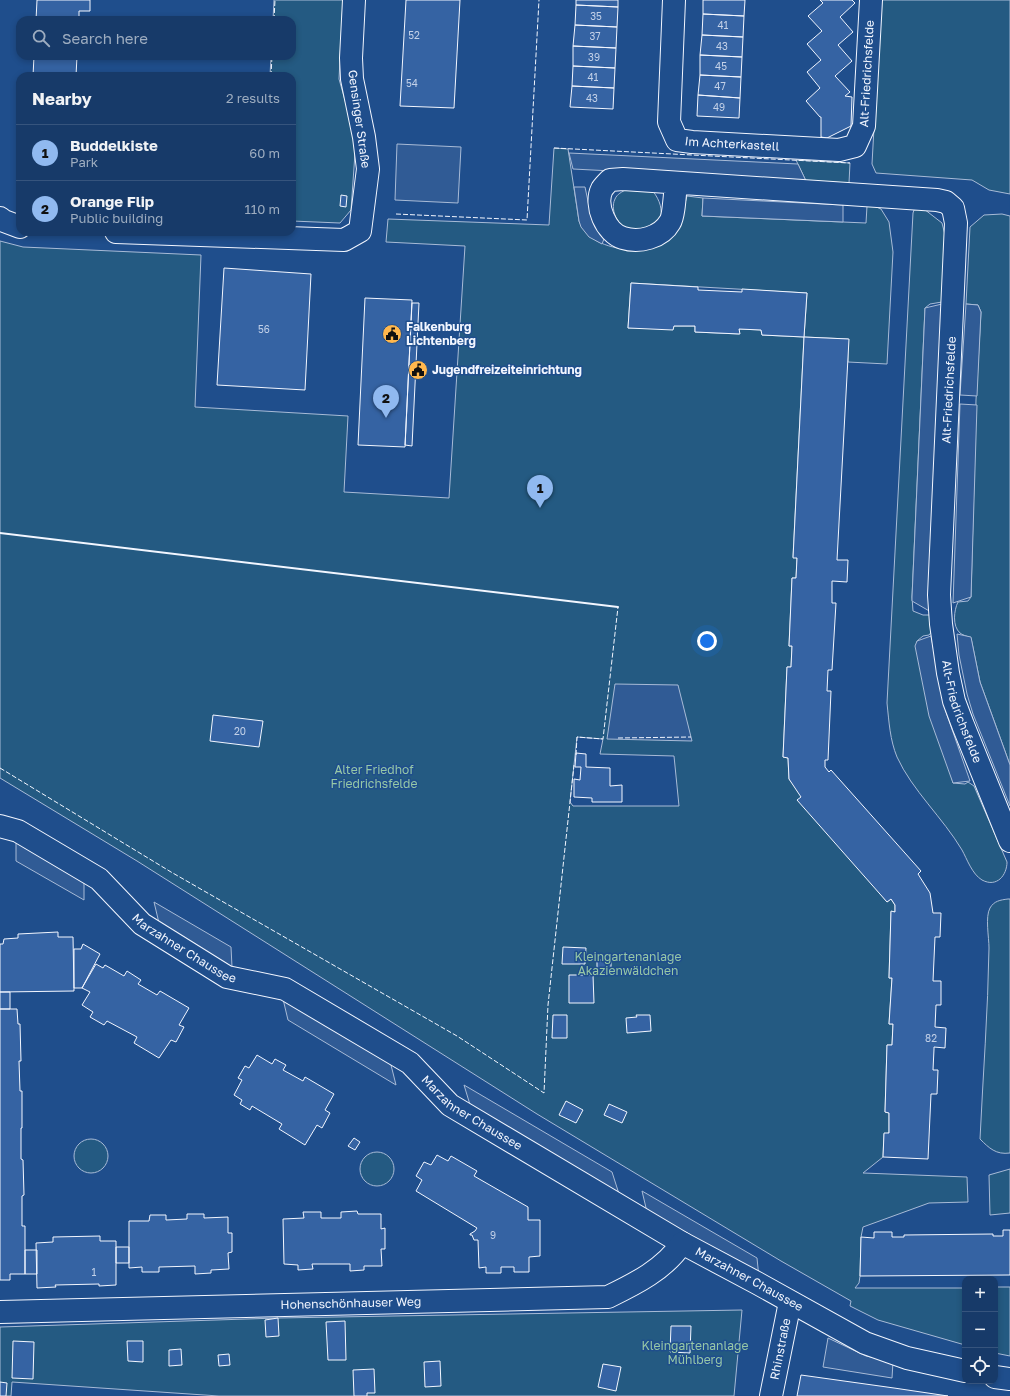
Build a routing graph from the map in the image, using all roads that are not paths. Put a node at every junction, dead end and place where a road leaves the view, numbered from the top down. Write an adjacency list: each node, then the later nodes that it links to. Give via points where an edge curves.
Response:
1 (354, 0): 8 (street, Gensinger Straße, via 352,72 368,169 360,231 344,240)
2 (674, 0): 4 (street, Im Achterkastell, via 669,122 677,140 839,150)
3 (871, 0): 4 (street, Alt-Friedrichsfelde, via 864,126)
4 (855, 146)
5 (676, 183): 10 (street, Alt-Friedrichsfelde, via 938,200 953,208 956,231 939,595 941,624 954,701)
6 (0, 218): 7 (street)
7 (16, 226)
8 (230, 236)
9 (0, 826): 11 (street, Marzahner Chaussee, via 18,831 99,879 142,924 227,977 285,989 410,1063 450,1105)
10 (1010, 840)
11 (682, 1243): 12 (street, Marzahner Chaussee); 13 (street, Hohenschönhauser Weg, via 675,1254 639,1282 608,1298)
12 (790, 1302): 14 (street, Marzahner Chaussee, via 865,1343 907,1358); 17 (street, Rhinstraße)
13 (0, 1312)
14 (962, 1370)
15 (998, 1377): 16 (street)
16 (1010, 1379)
17 (771, 1396)

